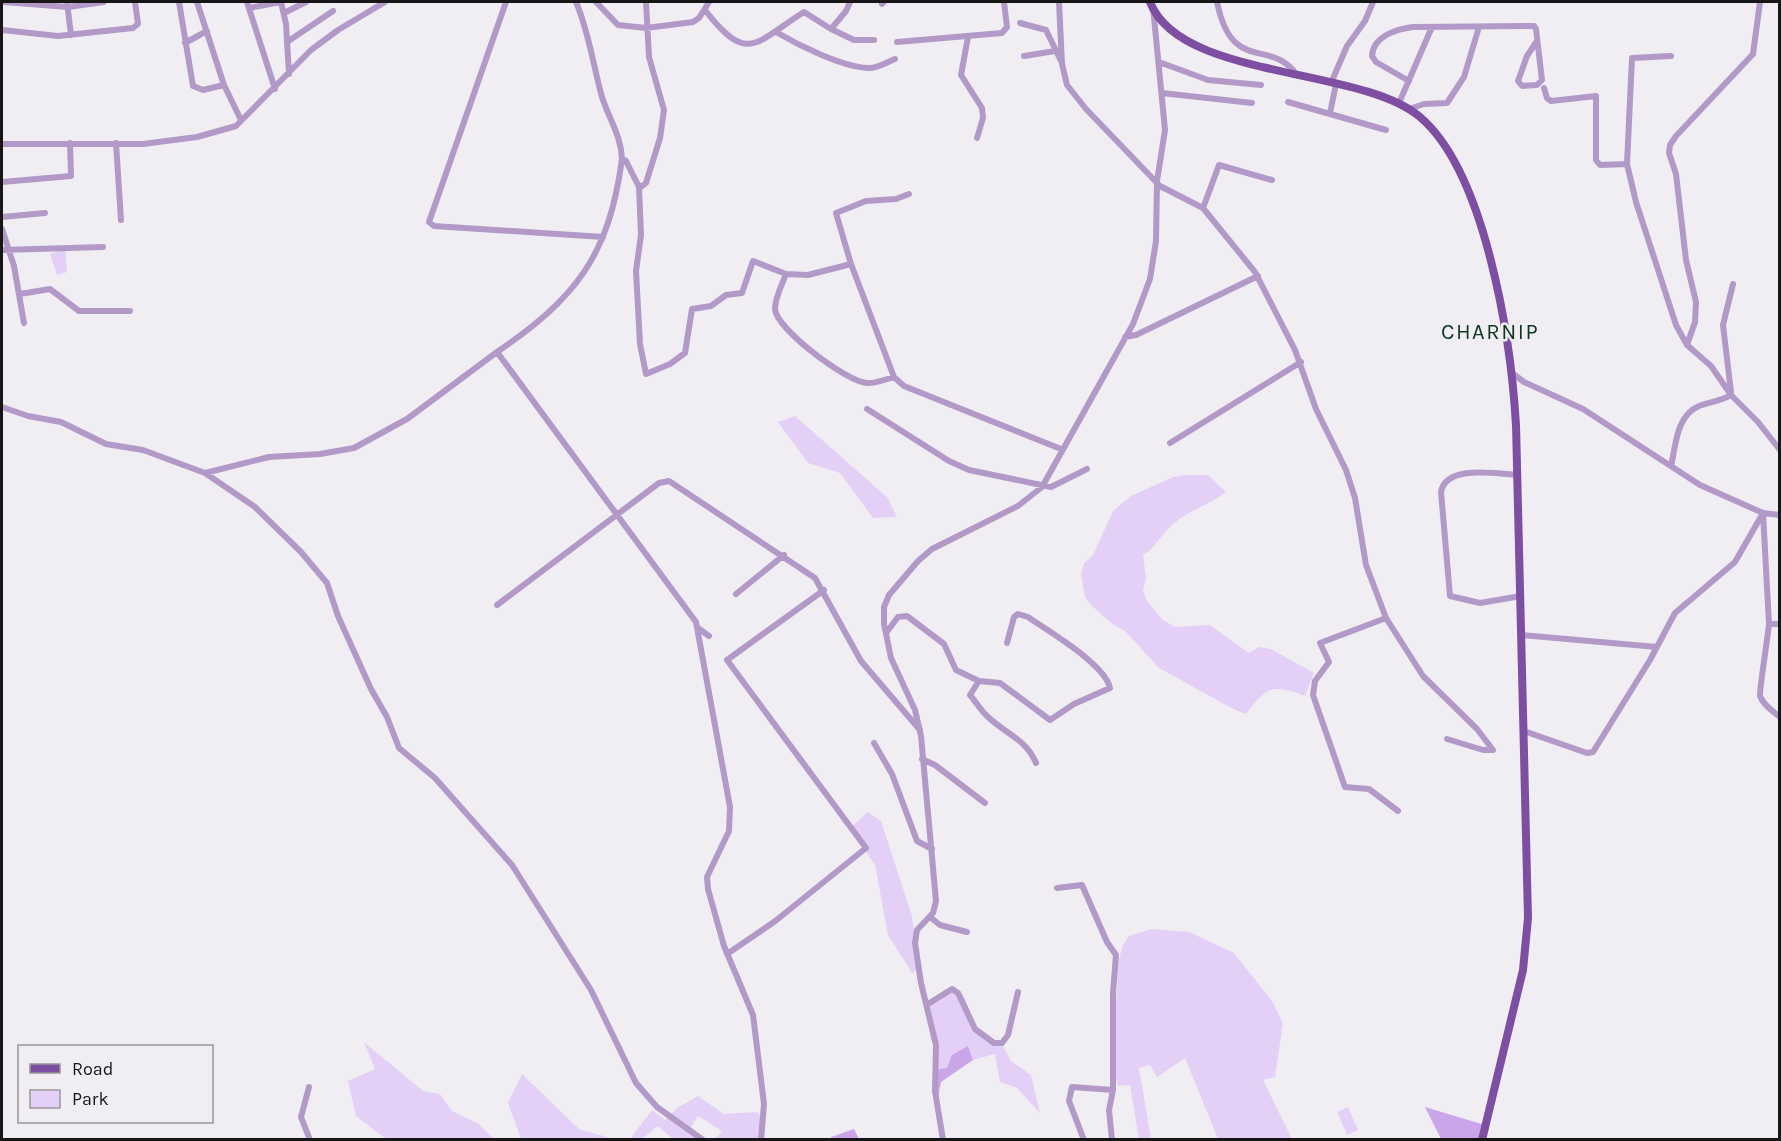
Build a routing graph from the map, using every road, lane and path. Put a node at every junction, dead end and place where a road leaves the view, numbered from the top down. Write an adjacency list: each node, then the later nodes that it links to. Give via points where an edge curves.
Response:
1 (4, 2): 20 (street)
2 (104, 2): 20 (street)
3 (135, 2): 34 (street, via 136,27)
4 (179, 2): 40 (street)
5 (197, 2): 32 (street)
6 (281, 2): 22 (street); 25 (street)
7 (306, 2): 25 (street)
8 (385, 2): 47 (street, via 330,36)
9 (506, 2): 79 (street, via 429,222 434,226)
10 (576, 2): 67 (street, via 603,102 620,138)
11 (596, 2): 29 (street, via 618,25)
12 (646, 2): 29 (street)
13 (709, 2): 23 (street)
14 (850, 2): 30 (street)
15 (1004, 2): 35 (street, via 1005,32)
16 (1059, 2): 45 (street)
17 (1218, 2): 48 (street, via 1225,32 1234,42 1247,51 1282,62)
18 (1373, 2): 50 (street, via 1341,59)
19 (1760, 2): 91 (street, via 1754,54 1669,148 1696,302 1695,322)
20 (67, 4): 34 (street)
21 (1151, 4): 46 (street); 48 (main road, via 1168,27 1206,49)
22 (248, 5): 54 (street)
23 (705, 10): 29 (street, via 693,22); 33 (street, via 735,43 754,43)
24 (333, 11): 38 (street)
25 (284, 13): 38 (street)
26 (1020, 23): 41 (street, via 1044,28)
27 (1432, 27): 28 (street); 49 (street); 49 (street, via 1395,30 1372,52 1376,62)
28 (1479, 27): 37 (street, via 1533,26); 59 (street, via 1464,77 1447,103)
29 (646, 28): 72 (street, via 650,66 664,115 646,183)
30 (831, 29): 33 (street, via 806,12); 36 (street, via 854,40)
31 (2, 30): 34 (street)
32 (207, 31): 40 (street); 51 (street)
33 (776, 32): 44 (street, via 854,66 870,68)
34 (71, 35)
35 (968, 38): 39 (street); 63 (street, via 961,75 982,108)
36 (874, 40)
37 (1537, 41): 37 (street, via 1519,73 1522,86 1537,85 1542,80)
38 (287, 42): 47 (street)
39 (897, 42)
40 (185, 43): 51 (street, via 194,87 203,90)
41 (1055, 51): 43 (street); 45 (street)
42 (1671, 56): 68 (street, via 1632,58)
43 (1024, 57)
44 (895, 59)
45 (1061, 61): 71 (street, via 1071,91)
46 (1159, 62): 52 (street, via 1208,80); 55 (street)
47 (289, 74): 54 (street)
48 (1297, 75): 50 (main road)
49 (1409, 81): 58 (street)
50 (1334, 83): 58 (main road); 60 (street)
51 (224, 85): 61 (street)
52 (1261, 86)
53 (1544, 88): 68 (street, via 1551,101 1596,96 1596,160 1600,165)
54 (275, 89): 61 (street)
55 (1162, 93): 57 (street); 71 (street, via 1165,138)
56 (1288, 102): 60 (street)
57 (1252, 103)
58 (1398, 103): 59 (main road)
59 (1409, 109): 94 (main road, via 1437,136 1466,189 1497,287)
60 (1330, 113): 62 (street)
61 (241, 120): 65 (street, via 236,126 197,137)
62 (1386, 130)
63 (977, 138)
64 (70, 143): 65 (street); 66 (street); 70 (street, via 68,177)
65 (116, 143): 77 (street)
66 (2, 144)
67 (622, 159): 72 (street); 79 (street, via 613,209)
68 (1627, 164): 91 (street, via 1676,325)
69 (1272, 180): 74 (street, via 1219,165)
70 (2, 182)
71 (1157, 182): 74 (street); 90 (street, via 1153,265)
72 (639, 186): 84 (street, via 642,236 636,271 645,373 684,354 691,310 715,305 726,295 742,293 753,261)
73 (909, 195): 83 (street, via 866,201 836,213)
74 (1203, 208): 85 (street)
75 (45, 213): 76 (street)
76 (2, 218)
77 (121, 220)
78 (2, 229): 81 (street)
79 (603, 237): 92 (street, via 568,295)
80 (103, 247): 81 (street)
81 (9, 248): 82 (street); 87 (street)
82 (2, 250)
83 (851, 264): 84 (street, via 808,275); 95 (street)
84 (786, 274): 95 (street, via 775,310 791,333 842,372 866,383)
85 (1258, 276): 90 (street); 93 (street)
86 (1733, 284): 98 (street, via 1723,325)
87 (20, 294): 88 (street, via 50,289 79,311); 89 (street)
88 (130, 311)
89 (24, 323)
90 (1125, 337): 102 (street)
91 (1687, 345): 98 (street, via 1711,366)
92 (497, 352): 106 (street, via 415,414 354,448 269,457); 110 (street)
93 (1301, 362): 101 (street); 117 (street, via 1316,409 1352,486 1366,565)
94 (1512, 373): 96 (street); 97 (main road)
95 (894, 377): 102 (street, via 904,386)
96 (1524, 381): 97 (street); 104 (street, via 1578,405)
97 (1514, 386): 107 (main road)
98 (1731, 395): 103 (street); 104 (street, via 1699,406 1685,416 1676,437)
99 (2, 407): 106 (street, via 61,422 106,444 143,450)
100 (867, 409): 108 (street, via 969,470)
101 (1170, 443)
102 (1061, 449): 108 (street)
103 (1779, 450)
104 (1671, 466): 109 (street, via 1700,485)
105 (1087, 469): 108 (street, via 1064,482)
106 (205, 473): 146 (street, via 255,507 324,579 399,748 435,778 512,865 591,990 636,1083 657,1107)
107 (1518, 474): 115 (main road); 115 (street, via 1455,476 1444,483 1441,492 1450,596 1480,603)
108 (1042, 486): 121 (street, via 1018,506 943,542 918,561 889,595 884,614)
109 (1763, 513): 111 (street); 118 (street); 125 (street, via 1735,562 1675,613)
110 (617, 515): 112 (street, via 659,483 669,481); 116 (street); 120 (street, via 679,595)
111 (1779, 515)
112 (784, 555): 113 (street, via 806,570); 114 (street)
113 (824, 590): 128 (street, via 861,661); 140 (street, via 727,660 866,848 774,922)
114 (736, 594)
115 (1521, 596): 122 (main road)
116 (497, 605)
117 (1386, 618): 130 (street, via 1423,676 1493,750); 135 (street, via 1320,642 1329,662 1316,679 1313,694 1346,787 1369,789)
118 (1769, 624): 119 (street); 127 (street, via 1760,693)
119 (1779, 624)
120 (698, 628): 123 (street); 140 (street, via 730,807 729,831 707,878)
121 (886, 633): 126 (street, via 898,617 908,616 944,644 956,670); 128 (street, via 891,658)
122 (1522, 635): 125 (street); 129 (main road)
123 (709, 636)
124 (1007, 643): 126 (street, via 1014,617 1028,617 1103,673 1110,688 1050,720 1000,683)
125 (1657, 647): 129 (street, via 1593,752)
126 (979, 681): 133 (street, via 970,694 987,716 1023,741)
127 (1779, 717)
128 (920, 730): 132 (street)
129 (1524, 731): 151 (main road, via 1526,946)
130 (1447, 739)
131 (874, 743): 136 (street, via 892,774 917,841)
132 (922, 759): 134 (street); 136 (street)
133 (1036, 763)
134 (986, 803)
135 (1398, 811)
136 (932, 849): 138 (street, via 936,901)
137 (1057, 888): 144 (street, via 1082,885 1116,955)
138 (930, 917): 139 (street, via 940,925); 142 (street, via 916,936 918,967)
139 (967, 932)
140 (727, 954): 147 (street, via 753,1015 764,1104)
141 (1018, 992): 142 (street, via 1008,1035 1002,1042 994,1043 975,1029 958,993 952,989)
142 (928, 1004): 148 (street, via 936,1045 935,1091)
143 (309, 1087): 145 (street, via 302,1117)
144 (1113, 1090): 149 (street, via 1072,1088 1069,1101); 150 (street, via 1109,1110)
145 (310, 1140)
146 (703, 1140)
147 (761, 1140)
148 (943, 1140)
149 (1084, 1140)
150 (1112, 1140)
151 (1482, 1140)

